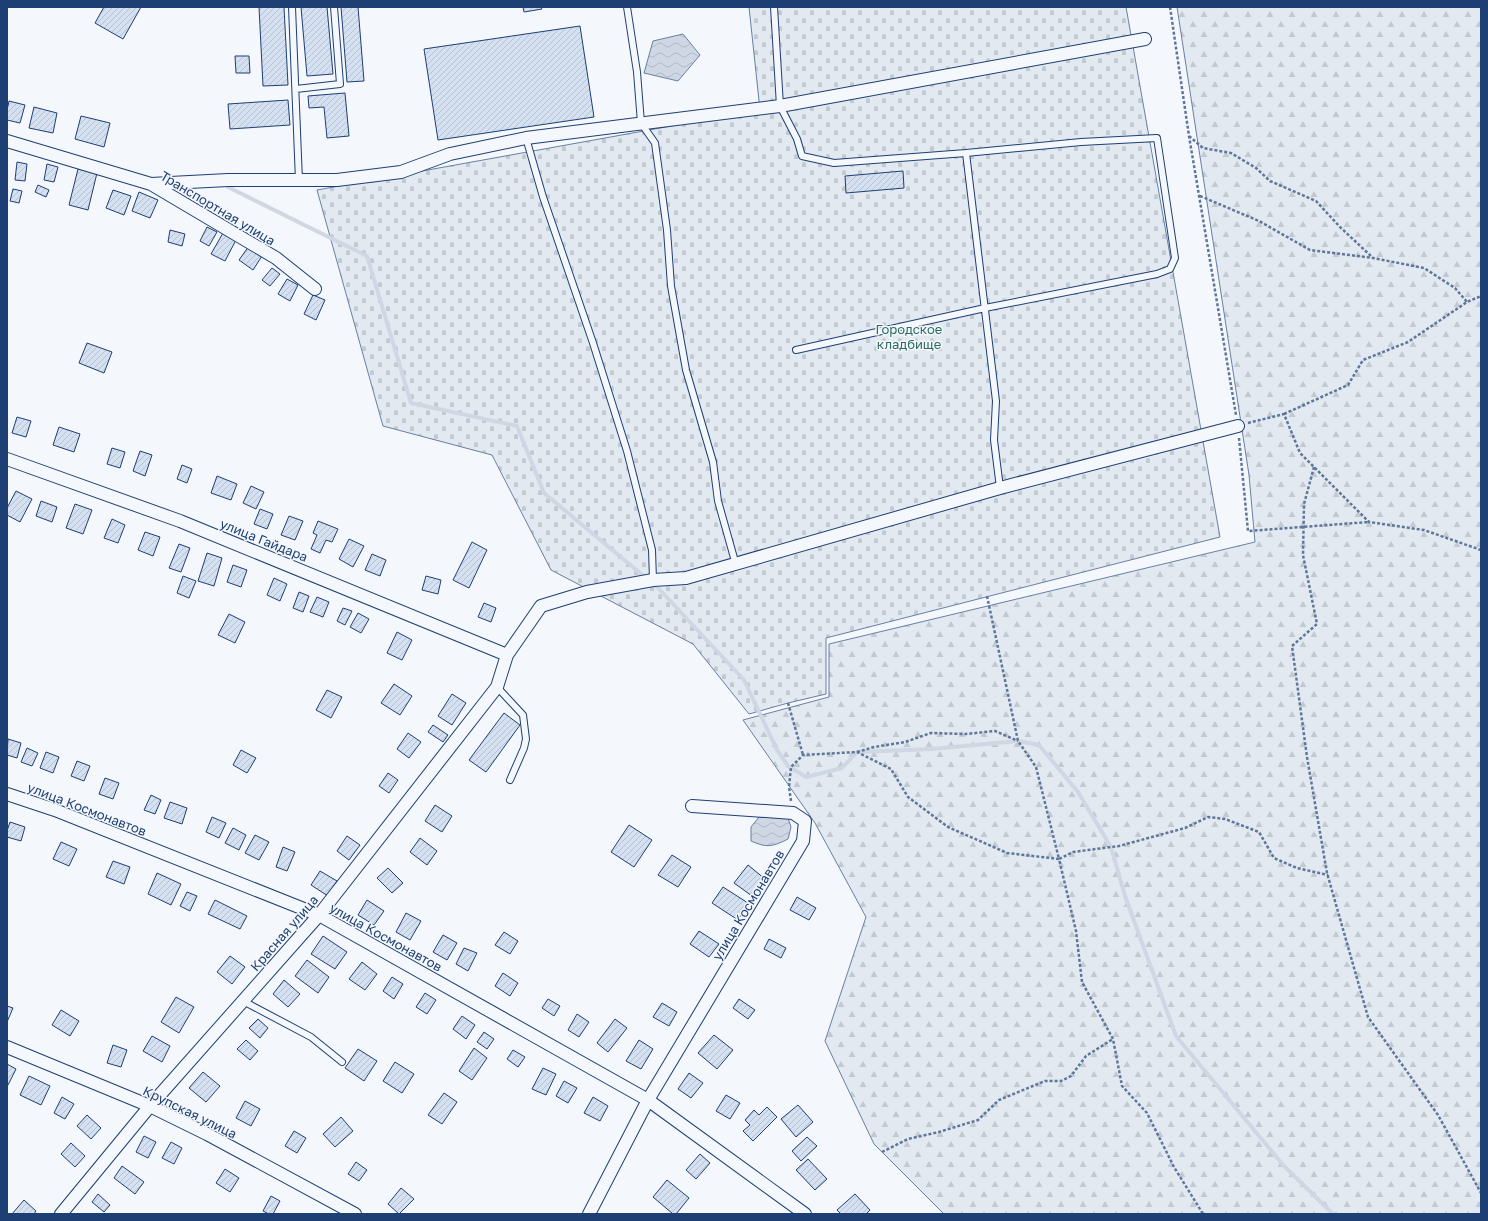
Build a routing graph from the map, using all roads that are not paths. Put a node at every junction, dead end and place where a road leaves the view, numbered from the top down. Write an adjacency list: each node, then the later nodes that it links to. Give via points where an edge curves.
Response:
1 (292, 7): 6 (lane)
2 (334, 7): 6 (lane, via 340,84)
3 (627, 7): 8 (lane, via 637,72)
4 (774, 7): 7 (lane)
5 (1145, 39): 7 (street)
6 (296, 89): 12 (lane)
7 (780, 106): 8 (street); 11 (lane, via 797,139 802,156 834,163)
8 (641, 123): 9 (street); 20 (lane, via 655,144 667,230 671,286 686,370 714,462 718,501)
9 (526, 138): 12 (street, via 450,154 401,172 337,180); 21 (lane, via 627,451 652,550)
10 (7, 141): 13 (street, Транспортная улица)
11 (966, 153): 15 (lane); 15 (lane, via 1157,138 1175,258 1170,269 1157,274)
12 (299, 181): 13 (street, via 228,180)
13 (151, 184): 14 (street, Транспортная улица, via 276,258)
14 (315, 289)
15 (985, 308): 16 (lane); 19 (lane, via 996,401 994,440)
16 (796, 350)
17 (1238, 426): 19 (street, Красная улица)
18 (7, 459): 22 (street, улица Гайдара, via 180,521)
19 (1000, 488): 20 (street, Красная улица)
20 (736, 565): 21 (street, Красная улица, via 686,578)
21 (653, 580): 22 (street, Красная улица, via 587,592 541,606)
22 (507, 655): 23 (street, Красная улица)
23 (497, 686): 24 (lane, via 523,715 526,739); 27 (street, Красная улица)
24 (510, 780)
25 (7, 794): 27 (street, улица Космонавтов, via 55,810)
26 (692, 806): 31 (street, улица Космонавтов, via 793,813 805,821 803,841)
27 (319, 915): 28 (street, Красная улица); 31 (street, улица Космонавтов)
28 (243, 1001): 30 (lane, via 311,1038); 32 (street, Красная улица)
29 (7, 1047): 32 (street, Крупская улица)
30 (342, 1062)
31 (648, 1100): 35 (street, улица Космонавтов); 36 (street, улица Космонавтов)
32 (150, 1106): 33 (street, Красная улица); 34 (street, Крупская улица)
33 (61, 1214)
34 (355, 1214)
35 (589, 1214)
36 (805, 1214)

